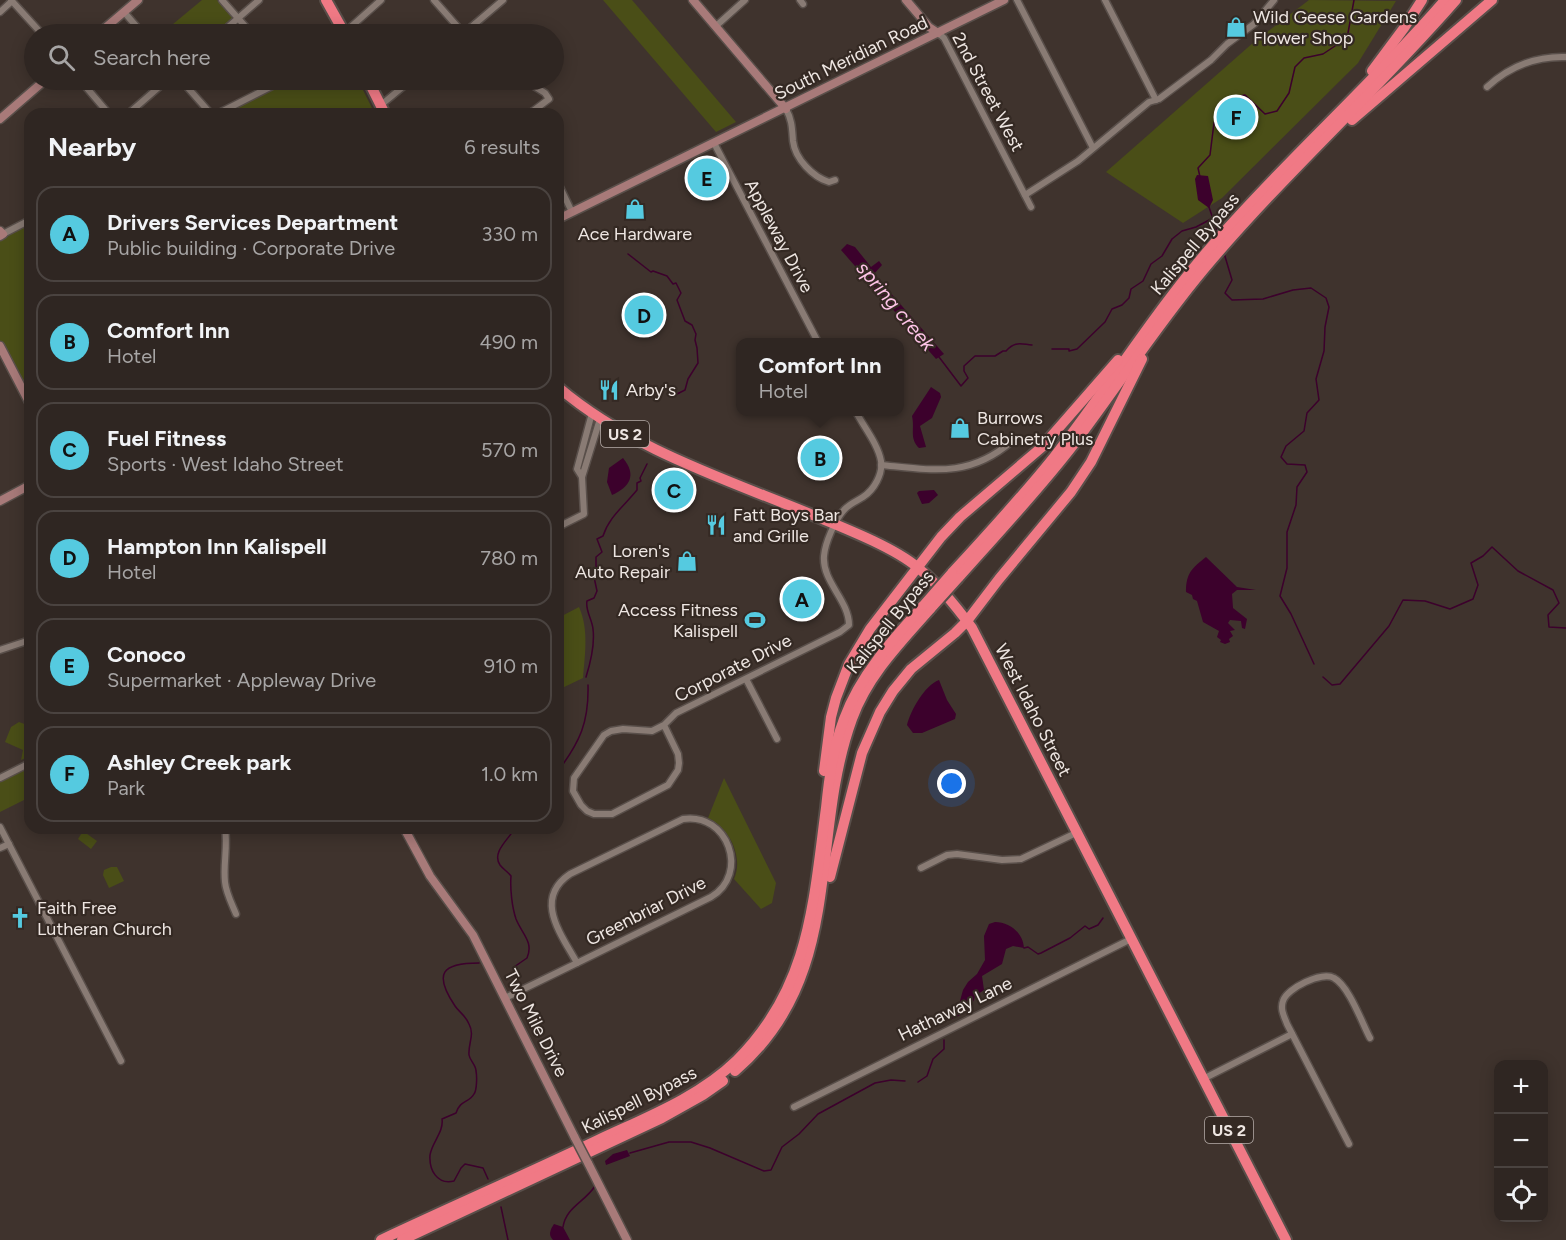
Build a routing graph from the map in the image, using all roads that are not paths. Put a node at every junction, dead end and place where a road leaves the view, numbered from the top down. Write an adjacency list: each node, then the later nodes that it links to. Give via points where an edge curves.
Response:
1 (138, 0): 21 (street)
2 (222, 0): 22 (street)
3 (259, 0): 22 (street)
4 (326, 0): 28 (highway)
5 (381, 0): 29 (street)
6 (434, 0): 30 (street)
7 (503, 0): 31 (street)
8 (693, 0): 32 (street)
9 (745, 0): 32 (street)
10 (906, 0): 33 (street, 2nd Street West)
11 (1004, 0): 33 (street, South Meridian Road)
12 (1017, 0): 55 (street)
13 (1105, 0): 44 (street)
14 (1274, 0): 44 (street, via 1254,24)
15 (1422, 0): 56 (highway, via 1374,69)
16 (1445, 0): 56 (highway, Kalispell Bypass)
17 (1455, 0): 58 (highway, Kalispell Bypass)
18 (1492, 0): 58 (highway)
19 (12, 1): 20 (street); 23 (street)
20 (0, 12)
21 (123, 12): 24 (street); 25 (street)
22 (238, 19): 26 (street); 27 (street)
23 (33, 24)
24 (109, 24)
25 (133, 24)
26 (232, 24)
27 (243, 24)
28 (339, 24)
29 (355, 24)
30 (454, 24)
31 (475, 24)
32 (716, 26): 52 (street)
33 (938, 33): 52 (street, South Meridian Road); 60 (street, 2nd Street West)
34 (1566, 57): 35 (street, via 1534,59 1504,73)
35 (1487, 87)
36 (33, 90): 53 (street)
37 (89, 90): 45 (street)
38 (156, 90): 46 (street)
39 (190, 90): 47 (street)
40 (264, 90): 48 (street)
41 (373, 90): 49 (highway)
42 (402, 90): 50 (street)
43 (540, 90): 51 (street, via 549,99)
44 (1156, 100): 55 (street)
45 (105, 108)
46 (135, 108)
47 (206, 108)
48 (229, 108)
49 (382, 108)
50 (385, 108)
51 (536, 108)
52 (786, 109): 54 (street, South Meridian Road); 57 (street, via 800,158 821,179)
53 (0, 119)
54 (714, 143): 62 (street, South Meridian Road); 70 (street, Appleway Drive)
55 (1093, 148): 60 (street)
56 (1304, 149): 66 (highway, Kalispell Bypass)
57 (835, 180)
58 (1282, 183): 66 (highway, Kalispell Bypass)
59 (564, 195): 62 (street)
60 (1025, 195): 61 (street, 2nd Street West)
61 (1031, 207)
62 (572, 212): 63 (street, South Meridian Road)
63 (564, 216)
64 (24, 223): 65 (street)
65 (1, 234)
66 (1229, 234): 67 (highway, Kalispell Bypass)
67 (1213, 252): 68 (highway, Kalispell Bypass); 69 (highway, Kalispell Bypass)
68 (1184, 294): 84 (highway, Kalispell Bypass, via 1059,463); 86 (highway, via 1137,368 1085,472)
69 (1153, 322): 83 (highway, via 1042,447 953,524); 84 (highway, Kalispell Bypass, via 1047,465)
70 (816, 338)
71 (0, 346): 72 (street)
72 (24, 392)
73 (564, 392): 74 (highway, West Idaho Street / US 2)
74 (596, 416): 78 (street); 78 (street, via 577,469); 82 (highway, West Idaho Street / US 2, via 655,450)
75 (859, 416): 77 (street)
76 (1012, 441): 77 (street, via 986,460 957,469)
77 (881, 465): 82 (street, via 871,490 844,510)
78 (582, 477): 81 (street, via 584,514)
79 (24, 488): 80 (street)
80 (0, 501)
81 (564, 524)
82 (836, 525): 83 (highway, West Idaho Street / US 2); 89 (street, Corporate Drive, via 824,556 825,566 849,625)
83 (917, 567): 86 (highway, West Idaho Street / US 2); 100 (highway, via 864,637 839,688 827,742)
84 (955, 575): 85 (highway, Kalispell Bypass, bridge)
85 (928, 606): 100 (highway, Kalispell Bypass, via 867,673 846,712 831,766); 102 (highway, Kalispell Bypass, via 882,665 853,718 840,761)
86 (967, 621): 95 (highway, West Idaho Street / US 2); 102 (highway, via 911,669 876,719 862,753)
87 (24, 641): 88 (street)
88 (0, 650)
89 (746, 679): 90 (street, Corporate Drive, via 676,713); 91 (street)
90 (664, 725): 90 (street, Corporate Drive, via 652,731 623,729 604,735 574,778 573,791 580,806 594,814 612,814 668,785 679,764)
91 (777, 739)
92 (24, 766): 93 (street)
93 (0, 778)
94 (0, 827): 98 (street)
95 (1076, 833): 101 (street, via 1021,859 957,854); 104 (highway, West Idaho Street / US 2)
96 (226, 834): 103 (street, via 225,882)
97 (407, 834): 106 (street, Two Mile Drive, via 428,872 469,928)
98 (9, 844): 99 (street); 109 (street)
99 (0, 848)
100 (820, 852): 113 (highway, Kalispell Bypass, via 808,928 796,972 767,1025 735,1061 697,1091 663,1109)
101 (921, 868)
102 (819, 909): 116 (highway, Kalispell Bypass, via 808,959 784,1014 752,1055 726,1079 670,1114)
103 (236, 914)
104 (1131, 939): 110 (highway, West Idaho Street / US 2); 111 (street, Hathaway Lane)
105 (577, 963): 105 (street, Greenbriar Drive, via 718,892 728,877 732,860 717,828 692,818 678,821 562,880 553,892 551,910); 106 (street, Greenbriar Drive)
106 (505, 998): 117 (street, Two Mile Drive, bridge)
107 (1292, 1034): 108 (street, via 1283,1014 1285,997 1292,990 1328,976 1342,985); 110 (street); 112 (street)
108 (1370, 1038)
109 (121, 1061)
110 (1203, 1079): 118 (highway, West Idaho Street / US 2)
111 (794, 1107)
112 (1349, 1144)
113 (407, 1228): 114 (highway); 115 (highway, Kalispell Bypass)
114 (372, 1240)
115 (381, 1240)
116 (402, 1240)
117 (627, 1240)
118 (1286, 1240)

